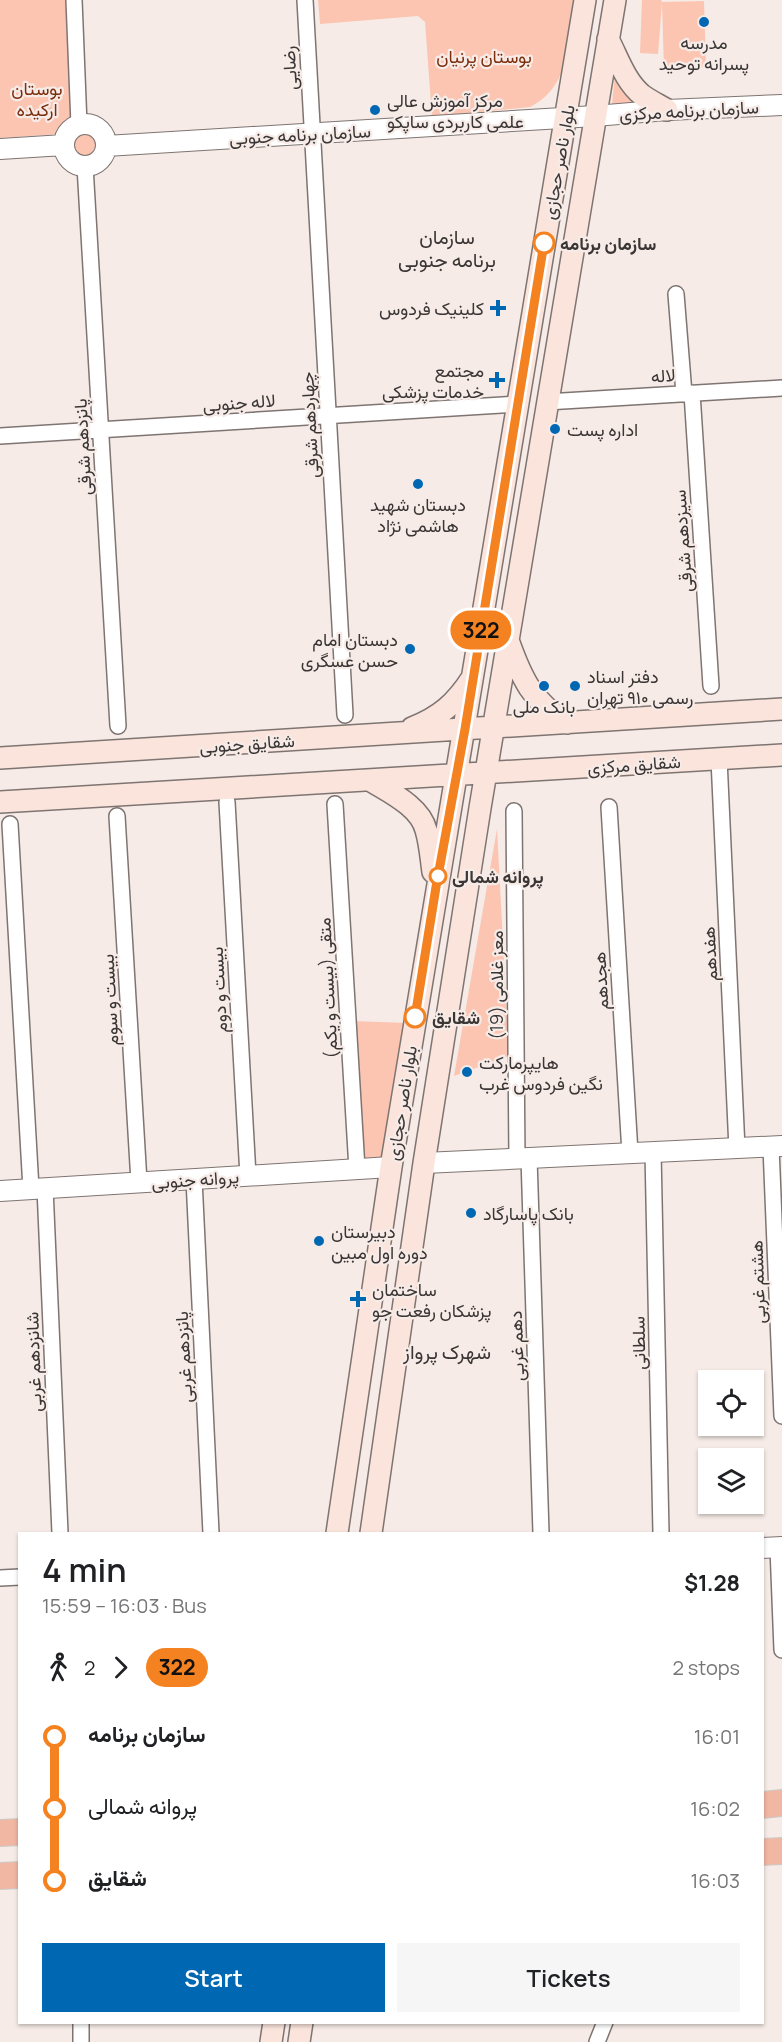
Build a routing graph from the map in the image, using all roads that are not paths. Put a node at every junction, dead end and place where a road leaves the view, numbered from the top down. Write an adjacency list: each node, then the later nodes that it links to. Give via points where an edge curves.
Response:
1 (74, 0): 10 (street)
2 (305, 0): 11 (street, رضایی)
3 (585, 0): 9 (main road, بلوار ناصر حجازی)
4 (615, 0): 5 (main road, بلوار ناصر حجازی)
5 (609, 39): 7 (main road, via 633,86); 8 (main road, بلوار ناصر حجازی)
6 (782, 105): 7 (street, سازمان برنامه مرکزی)
7 (667, 110): 8 (street, سازمان برنامه مرکزی)
8 (595, 116): 9 (street, سازمان برنامه مرکزی); 19 (main road, بلوار ناصر حجازی)
9 (566, 118): 11 (street, سازمان برنامه جنوبی); 20 (main road, بلوار ناصر حجازی)
10 (80, 125): 12 (street, via 69,132); 13 (street, via 103,133)
11 (312, 133): 13 (street, سازمان برنامه جنوبی); 21 (street, چهاردهم شرقی)
12 (64, 145): 14 (street); 15 (street, via 68,157)
13 (106, 146): 15 (street, via 97,163)
14 (0, 149)
15 (85, 166): 22 (street, پانزدهم شرقی)
16 (676, 294): 18 (street, سیزدهم شرقی)
17 (782, 388): 18 (street, لاله)
18 (688, 393): 19 (street, لاله); 26 (street, سیزدهم شرقی)
19 (546, 402): 24 (main road, بلوار ناصر حجازی)
20 (517, 404): 21 (street, لاله جنوبی); 25 (main road, بلوار ناصر حجازی)
21 (328, 416): 22 (street, لاله جنوبی); 28 (street, چهاردهم شرقی)
22 (100, 430): 23 (street, لاله جنوبی); 30 (street, پانزدهم شرقی)
23 (0, 436)
24 (508, 639): 29 (main road, via 532,694); 31 (main road, بلوار ناصر حجازی)
25 (474, 675): 32 (main road, بلوار ناصر حجازی); 33 (main road, via 440,714)
26 (711, 686)
27 (782, 710): 29 (main road)
28 (345, 715)
29 (567, 723): 31 (main road)
30 (118, 726)
31 (494, 728): 32 (main road, شقایق جنوبی); 37 (main road, بلوار ناصر حجازی)
32 (465, 729): 33 (main road, شقایق جنوبی); 38 (main road, بلوار ناصر حجازی)
33 (398, 733): 35 (main road, شقایق جنوبی)
34 (782, 755): 36 (main road, شقایق مرکزی)
35 (0, 758)
36 (719, 759): 37 (main road, شقایق مرکزی); 49 (street, هفدهم)
37 (486, 773): 38 (main road); 53 (main road, بلوار ناصر حجازی)
38 (457, 774): 39 (main road); 47 (main road, بلوار ناصر حجازی)
39 (370, 780): 40 (main road); 47 (main road, via 413,809 426,827)
40 (0, 802)
41 (227, 802): 56 (street, بیست و دوم)
42 (335, 804): 55 (street, متقی (بیست و یکم))
43 (609, 807): 51 (street, هجدهم)
44 (514, 811): 52 (street, معز غلامی (19))
45 (117, 816): 58 (street, بیست و سوم)
46 (10, 824): 59 (street, شانزدهم غربی)
47 (436, 887): 54 (main road, بلوار ناصر حجازی)
48 (777, 1147): 49 (street); 61 (street, هشتم غربی)
49 (737, 1149): 50 (street)
50 (653, 1152): 51 (street); 67 (street, سلطانی)
51 (630, 1154): 52 (street)
52 (523, 1158): 53 (street); 66 (street, دهم غربی)
53 (424, 1163): 65 (main road, بلوار ناصر حجازی)
54 (391, 1167): 55 (street, پروانه جنوبی); 64 (main road, بلوار ناصر حجازی)
55 (357, 1169): 56 (street, پروانه جنوبی)
56 (248, 1176): 57 (street, پروانه جنوبی)
57 (194, 1179): 58 (street, پروانه جنوبی); 63 (street, پانزدهم غربی)
58 (139, 1182): 59 (street, پروانه جنوبی)
59 (38, 1189): 60 (street, پروانه جنوبی); 62 (street, شانزدهم غربی)
60 (0, 1191)
61 (782, 1416)
62 (60, 1532)
63 (211, 1532)
64 (337, 1532)
65 (371, 1532)
66 (541, 1532)
67 (661, 1532)
68 (774, 1548): 71 (street)
69 (18, 1577): 70 (street)
70 (0, 1578)
71 (782, 1650)
72 (18, 1832): 73 (highway)
73 (0, 1833)
74 (18, 1875): 75 (highway)
75 (0, 1876)
76 (81, 2024): 80 (street)
77 (274, 2024): 81 (main road)
78 (302, 2024): 82 (main road)
79 (604, 2024): 83 (street)
80 (81, 2042)
81 (271, 2042)
82 (299, 2042)
83 (597, 2042)

